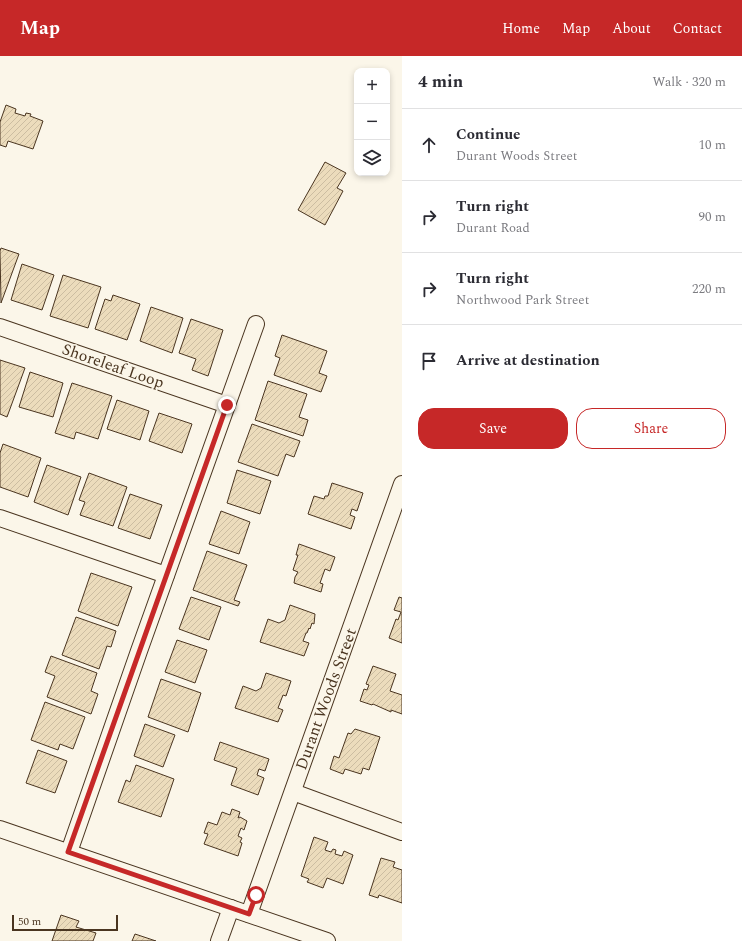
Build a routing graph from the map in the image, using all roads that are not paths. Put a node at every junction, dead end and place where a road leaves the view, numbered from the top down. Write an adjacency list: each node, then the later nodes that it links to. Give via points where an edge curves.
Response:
1 (256, 324): 3 (street)
2 (0, 327): 3 (street, Shoreleaf Loop)
3 (227, 405): 6 (street)
4 (402, 484): 7 (street, Durant Woods Street)
5 (0, 518): 6 (street)
6 (166, 574): 10 (street)
7 (293, 792): 9 (street); 12 (street, Durant Woods Street)
8 (0, 829): 10 (street)
9 (402, 832)
10 (68, 852): 11 (street)
11 (230, 908): 12 (street); 13 (street)
12 (249, 914): 14 (street)
13 (219, 941)
14 (327, 941)

